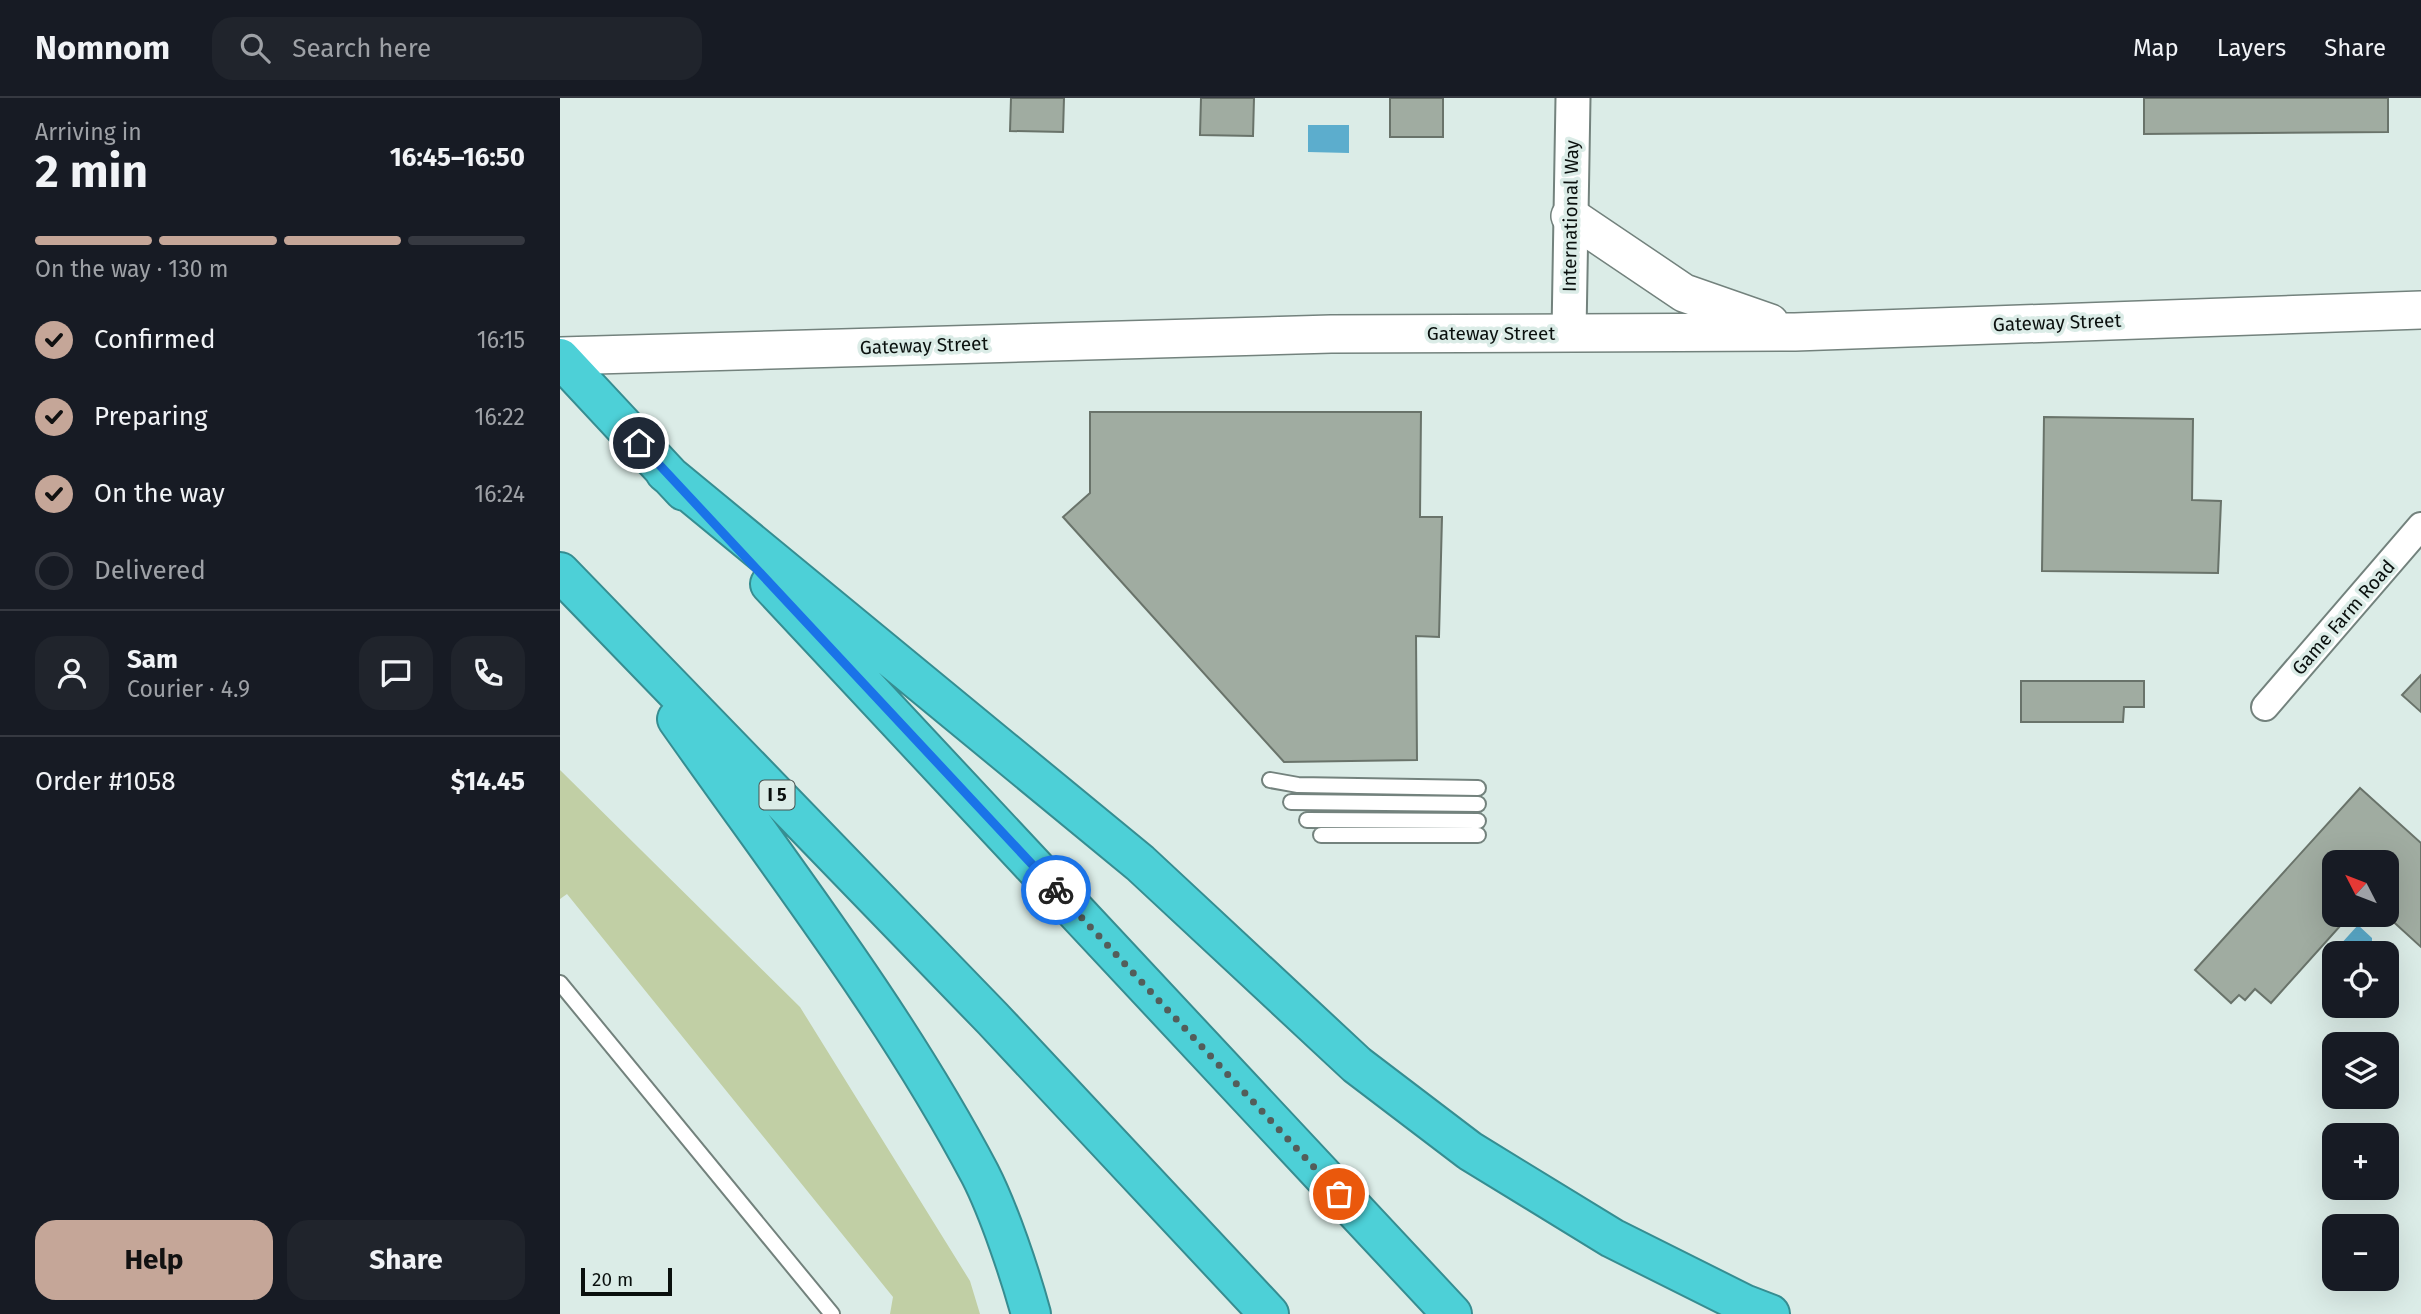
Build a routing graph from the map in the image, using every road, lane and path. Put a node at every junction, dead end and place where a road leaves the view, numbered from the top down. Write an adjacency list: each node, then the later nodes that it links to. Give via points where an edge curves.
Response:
1 (1573, 98): 2 (street, International Way)
2 (1570, 216): 4 (main road, via 1684,293); 5 (street, International Way)
3 (2421, 310): 4 (main road, Gateway Street)
4 (1794, 332): 5 (main road, Gateway Street)
5 (1569, 333): 6 (main road, Gateway Street, via 1331,334)
6 (560, 357): 7 (highway)
7 (665, 472): 22 (highway); 23 (highway, via 1140,863 1357,1065 1460,1144 1612,1238)
8 (2421, 526): 11 (street, Game Farm Road)
9 (560, 572): 10 (highway, I 5)
10 (607, 620): 20 (highway, via 858,977 924,1079 981,1176); 21 (highway, I 5, via 993,1018)
11 (2265, 707)
12 (1270, 780): 13 (lane, via 1298,785)
13 (1478, 788)
14 (1291, 802): 15 (lane)
15 (1478, 804)
16 (1307, 820): 17 (lane, via 1478,828)
17 (1321, 835)
18 (560, 983): 19 (lane)
19 (832, 1314)
20 (1031, 1314)
21 (1269, 1314)
22 (1452, 1314)
23 (1770, 1314)

